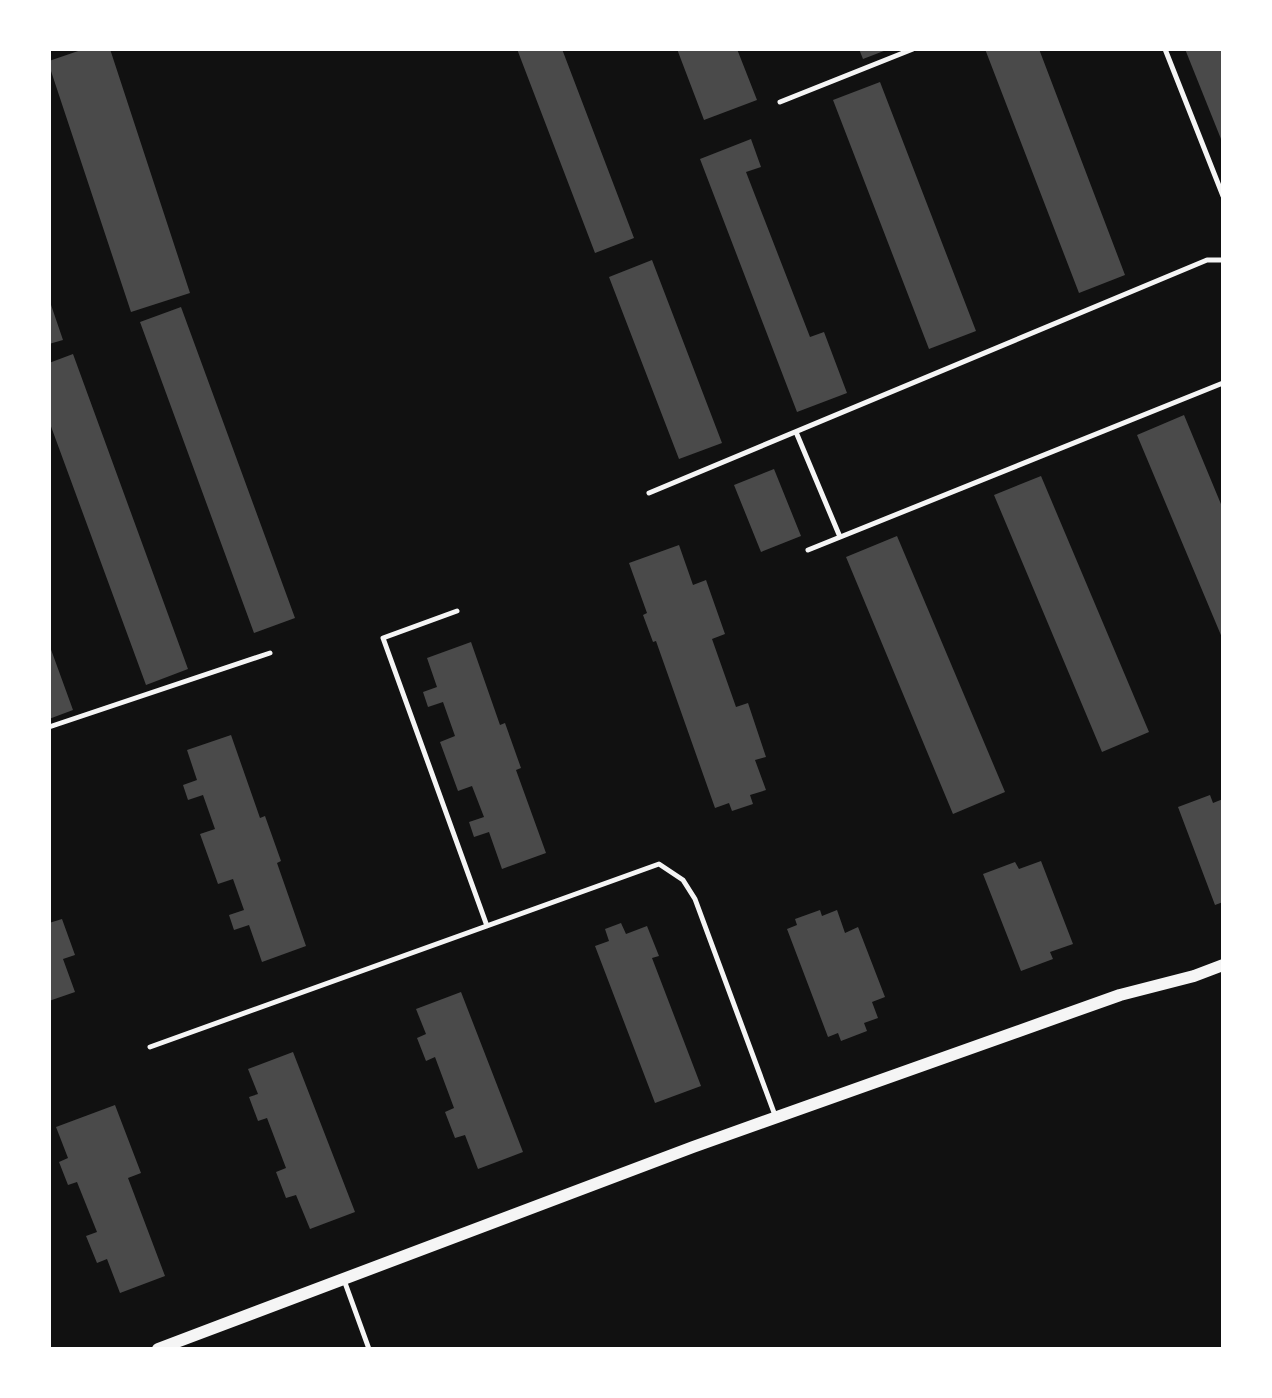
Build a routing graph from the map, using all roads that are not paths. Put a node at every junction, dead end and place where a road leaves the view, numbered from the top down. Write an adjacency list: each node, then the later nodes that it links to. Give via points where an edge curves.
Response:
1 (913, 49): 3 (lane)
2 (1165, 49): 4 (lane)
3 (780, 102)
4 (1223, 196)
5 (1223, 260): 7 (lane, via 1207,260)
6 (1223, 383): 9 (lane)
7 (796, 432): 8 (lane); 9 (lane)
8 (649, 493)
9 (840, 537): 10 (lane)
10 (808, 550)
11 (457, 611): 14 (lane, via 383,638)
12 (270, 653): 13 (lane)
13 (49, 727)
14 (487, 926): 16 (lane); 17 (lane, via 659,864 670,870 695,898)
15 (1223, 965): 17 (street, via 1120,995)
16 (150, 1047)
17 (776, 1118): 18 (street)
18 (344, 1279): 19 (street); 20 (lane)
19 (159, 1349)
20 (369, 1349)

